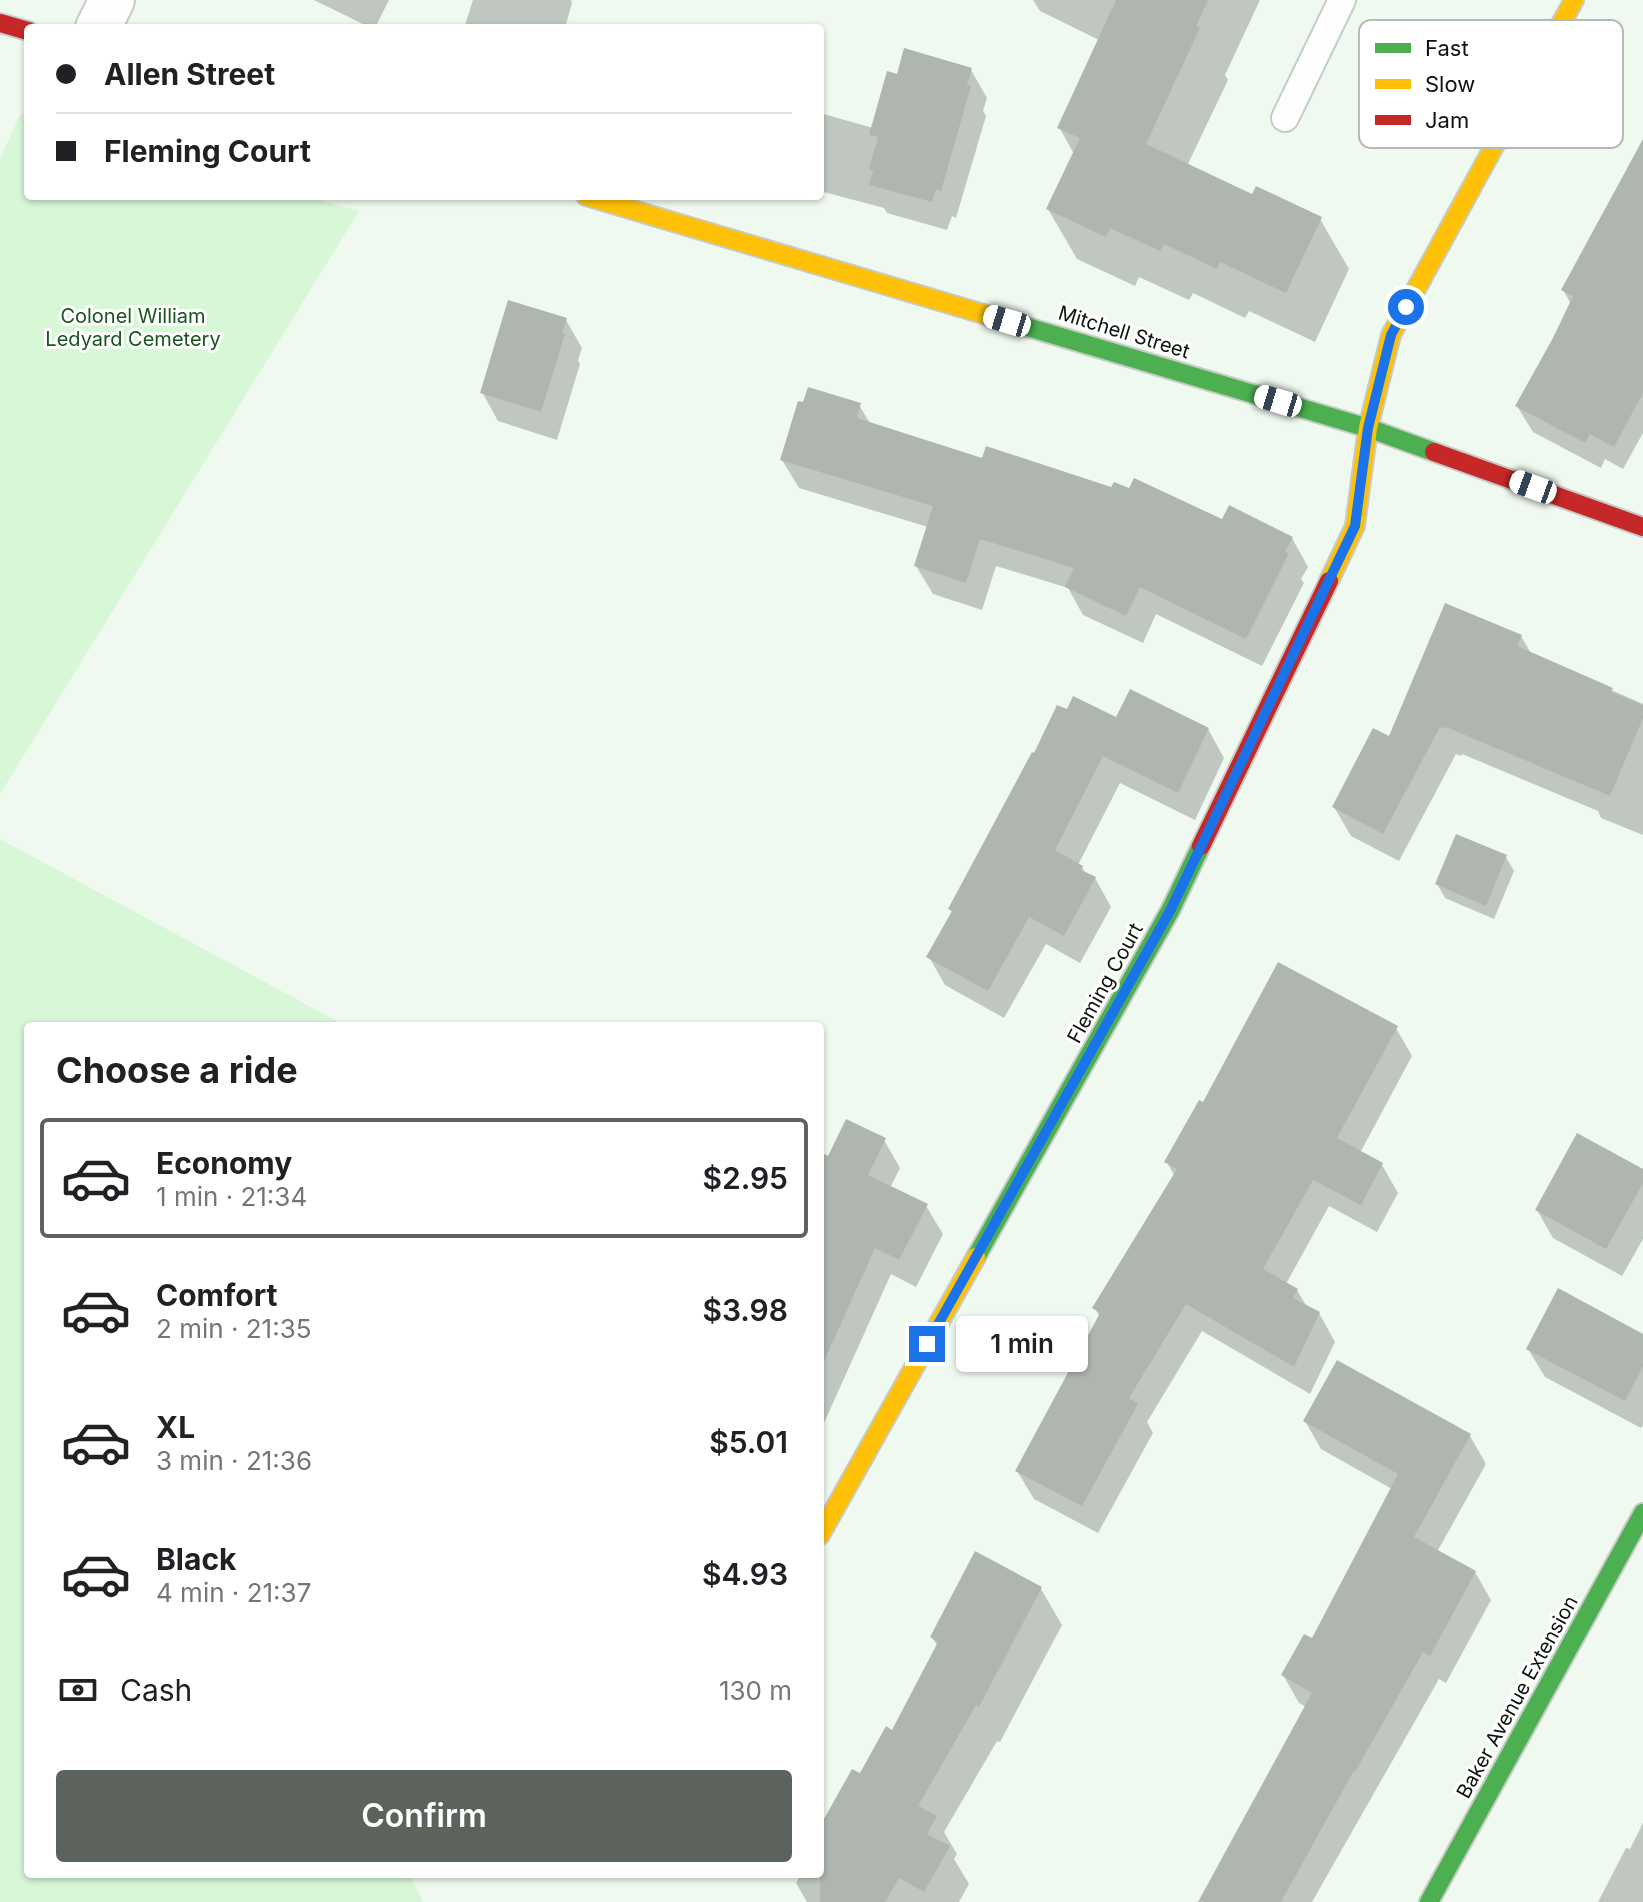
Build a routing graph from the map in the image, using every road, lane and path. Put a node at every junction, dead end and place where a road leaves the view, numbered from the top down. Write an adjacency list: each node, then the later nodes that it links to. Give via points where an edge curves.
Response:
1 (112, 0): 6 (street)
2 (1342, 0): 8 (lane)
3 (1574, 0): 4 (street, Fleming Court)
4 (1563, 20)
5 (0, 23): 7 (street)
6 (100, 24)
7 (24, 30)
8 (1285, 118)
9 (1493, 148): 11 (street, Fleming Court, via 1391,335)
10 (599, 200): 11 (street, Mitchell Street)
11 (1368, 428): 12 (street, Mitchell Street); 14 (street, Fleming Court, via 1355,526 1171,909)
12 (1643, 527)
13 (1643, 1513): 15 (street, Baker Avenue Extension)
14 (824, 1528)
15 (1429, 1902)

